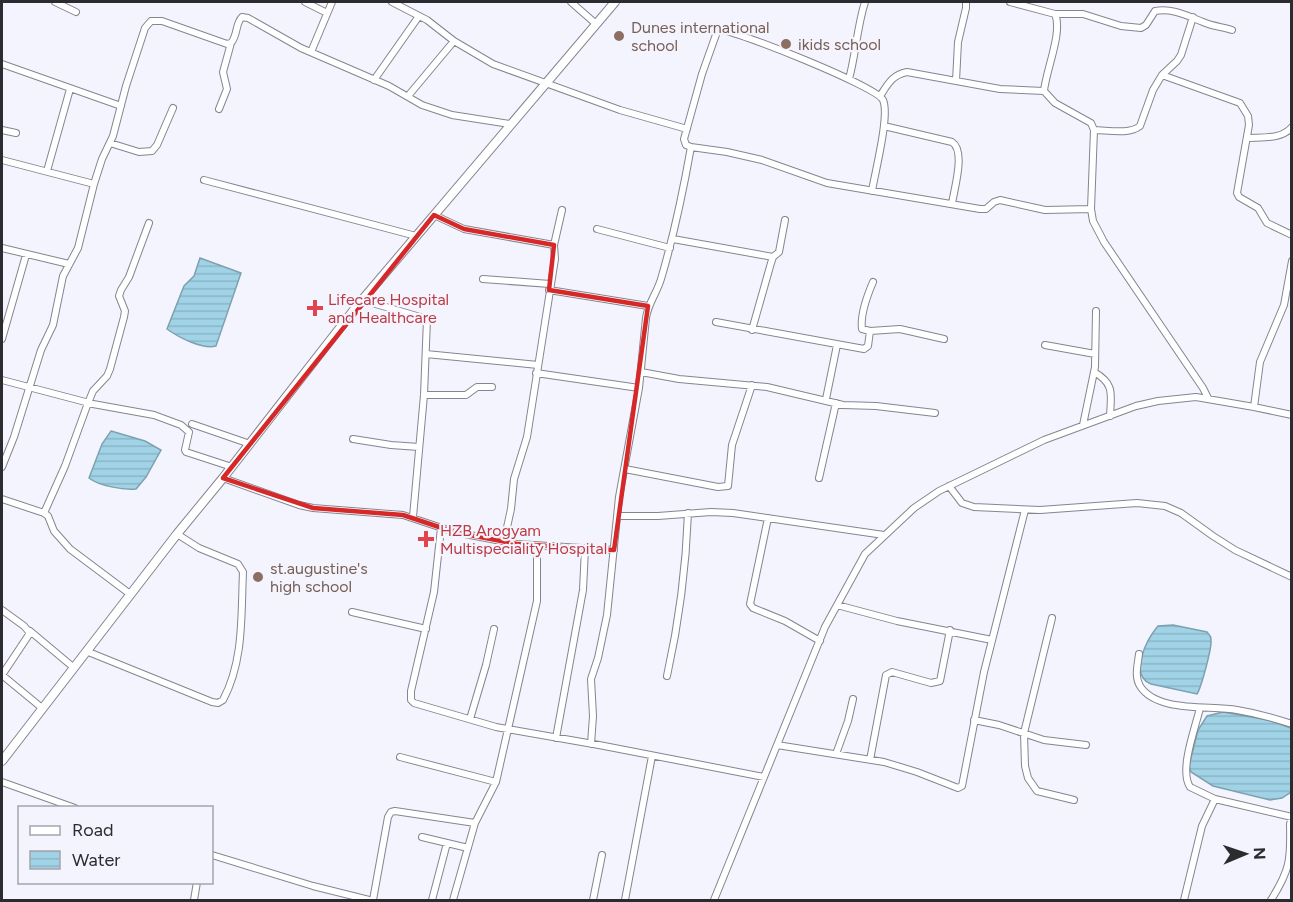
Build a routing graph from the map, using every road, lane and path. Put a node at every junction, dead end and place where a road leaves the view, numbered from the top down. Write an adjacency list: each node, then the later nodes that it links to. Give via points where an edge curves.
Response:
1 (55, 2): 10 (street)
2 (305, 2): 11 (street)
3 (332, 2): 11 (street)
4 (392, 2): 13 (street)
5 (571, 2): 15 (street)
6 (615, 2): 15 (main road)
7 (865, 2): 22 (street)
8 (966, 2): 24 (street)
9 (1010, 2): 12 (street)
10 (76, 12)
11 (327, 13): 19 (street)
12 (1055, 14): 14 (street, via 1083,14 1140,28 1158,10); 27 (street, via 1057,31)
13 (419, 16): 17 (street); 23 (street)
14 (1193, 17): 16 (street); 21 (street, via 1181,55)
15 (595, 24): 25 (main road)
16 (1232, 30)
17 (454, 40): 25 (street, via 485,60); 28 (street)
18 (231, 43): 19 (street, via 242,17); 30 (street, via 152,21 145,28); 32 (street, via 223,72 227,89)
19 (311, 52): 23 (street)
20 (2, 64): 26 (street)
21 (1162, 75): 38 (street, via 1140,126); 40 (street, via 1239,103 1248,116)
22 (849, 79): 29 (street); 36 (street, via 718,29)
23 (374, 80): 28 (street)
24 (956, 81): 27 (street); 29 (street, via 907,72 891,79)
25 (544, 84): 33 (main road); 36 (street)
26 (70, 89): 30 (street); 44 (street)
27 (1044, 91): 38 (street, via 1055,103 1086,119)
28 (408, 96): 33 (street, via 452,115)
29 (880, 96): 34 (street, via 884,102)
30 (121, 106): 41 (street)
31 (173, 108): 41 (street, via 152,151 140,152)
32 (219, 109)
33 (510, 124): 51 (main road)
34 (884, 126): 47 (street); 48 (street, via 956,145 959,151)
35 (1292, 127): 40 (street, via 1280,136)
36 (687, 129): 42 (street, via 684,142)
37 (2, 130): 39 (street)
38 (1094, 130): 50 (street)
39 (16, 133)
40 (1247, 138): 55 (street, via 1237,194 1258,208 1267,223)
41 (110, 143): 46 (street)
42 (691, 147): 47 (street, via 743,156 816,180); 57 (street)
43 (2, 160): 44 (street)
44 (46, 171): 46 (street)
45 (204, 180): 56 (street)
46 (94, 183): 64 (street, via 78,248)
47 (872, 191): 48 (street)
48 (952, 204): 50 (street, via 986,209 1000,200 1035,209)
49 (562, 210): 58 (street)
50 (1091, 210): 90 (street, via 1104,242)
51 (434, 215): 56 (main road); 58 (street, via 464,229)
52 (785, 220): 62 (street, via 779,252)
53 (149, 223): 92 (street, via 119,296 125,310 110,369)
54 (597, 229): 60 (street)
55 (1292, 235)
56 (416, 236): 68 (main road)
57 (673, 239): 60 (street); 62 (street)
58 (554, 245): 67 (street)
59 (2, 248): 61 (street)
60 (670, 248): 69 (street, via 660,283)
61 (26, 255): 64 (street); 74 (street)
62 (773, 257): 72 (street)
63 (1292, 261): 94 (street, via 1284,305 1260,362)
64 (69, 264): 86 (street)
65 (483, 279): 67 (street)
66 (873, 282): 73 (street, via 861,324 862,329)
67 (550, 287): 69 (street); 80 (street)
68 (362, 300): 78 (street, via 428,318); 101 (main road)
69 (648, 306): 81 (street)
70 (1096, 311): 79 (street)
71 (716, 322): 72 (street)
72 (752, 330): 76 (street)
73 (870, 331): 75 (street, via 900,329); 76 (street, via 866,348)
74 (2, 339)
75 (944, 339)
76 (837, 345): 91 (street)
77 (1045, 345): 79 (street)
78 (426, 354): 80 (street); 89 (street)
79 (1095, 354): 82 (street)
80 (538, 365): 83 (street)
81 (640, 372): 85 (street); 88 (street)
82 (1094, 372): 96 (street, via 1109,382); 99 (street)
83 (536, 373): 88 (street); 119 (street, via 527,437 514,479)
84 (2, 380): 86 (street)
85 (752, 385): 91 (street); 105 (street, via 732,445 728,486)
86 (29, 387): 92 (street); 103 (street)
87 (492, 387): 89 (street, via 477,387 466,395)
88 (639, 388): 105 (street)
89 (424, 395): 102 (street)
90 (1208, 398): 94 (street); 96 (street, via 1158,401)
91 (826, 399): 93 (street)
92 (88, 403): 104 (street, via 154,415 181,425 189,432 186,452); 111 (street)
93 (836, 403): 95 (street); 107 (street)
94 (1254, 406): 97 (street)
95 (935, 413)
96 (1110, 416): 99 (street)
97 (1292, 416)
98 (192, 424): 101 (street)
99 (1083, 425): 108 (street)
100 (353, 439): 102 (street)
101 (250, 444): 104 (main road)
102 (419, 447): 114 (street)
103 (2, 467)
104 (232, 467): 106 (main road)
105 (625, 469): 113 (street)
106 (223, 478): 114 (street, via 299,505); 117 (main road)
107 (819, 478)
108 (949, 486): 110 (street, via 968,506); 118 (street, via 914,508)
109 (2, 499): 111 (street)
110 (1025, 510): 123 (street, via 1137,503 1165,506 1236,550); 133 (street)
111 (44, 513): 124 (street, via 70,549)
112 (688, 513): 113 (street); 115 (street); 138 (street, via 678,626)
113 (617, 516): 122 (street)
114 (413, 517): 116 (street)
115 (768, 518): 118 (street); 134 (street, via 750,604)
116 (441, 528): 119 (street); 131 (street)
117 (177, 534): 124 (main road); 135 (street, via 238,564 243,572 240,638 233,678 223,700 212,702)
118 (884, 535): 125 (street, via 865,554)
119 (504, 541): 120 (street)
120 (537, 546): 121 (street); 145 (street, via 537,601)
121 (585, 548): 122 (street); 147 (street, via 583,590)
122 (614, 550): 148 (street, via 606,623 591,679)
123 (1292, 577)
124 (130, 594): 135 (main road)
125 (837, 605): 132 (street); 134 (street)
126 (2, 610): 130 (street)
127 (352, 612): 131 (street)
128 (1052, 618): 146 (street)
129 (494, 629): 142 (street)
130 (29, 630): 137 (street); 140 (street, via 29,637 2,675)
131 (426, 630): 142 (street, via 411,700)
132 (950, 630): 133 (street); 154 (street, via 940,681 931,683 892,672 886,675)
133 (992, 640): 143 (street)
134 (820, 641): 149 (street)
135 (86, 651): 137 (main road)
136 (1139, 654): 141 (street, via 1137,680 1145,691 1157,699)
137 (73, 667): 140 (main road)
138 (667, 676)
139 (853, 699): 151 (street)
140 (42, 708): 155 (main road)
141 (1200, 708): 144 (street, via 1235,710); 159 (street, via 1185,775 1190,787)
142 (470, 719): 145 (street)
143 (974, 720): 146 (street); 154 (street, via 962,786 958,788)
144 (1292, 724)
145 (507, 729): 147 (street); 158 (street)
146 (1024, 733): 150 (street, via 1044,740); 160 (street, via 1025,766 1032,787 1044,794)
147 (556, 738): 148 (street)
148 (591, 744): 152 (street)
149 (777, 745): 151 (street); 156 (street)
150 (1086, 745)
151 (836, 754): 154 (street)
152 (652, 756): 156 (street); 175 (street)
153 (400, 757): 158 (street)
154 (870, 760)
155 (2, 761)
156 (764, 777): 176 (street)
157 (2, 782): 161 (street)
158 (496, 782): 163 (street)
159 (1215, 799): 162 (street); 177 (street, via 1202,826)
160 (1074, 800)
161 (72, 806)
162 (1292, 817): 178 (street, via 1289,864)
163 (475, 823): 166 (street); 171 (street, via 391,812)
164 (422, 837): 165 (street)
165 (447, 843): 166 (street); 172 (street)
166 (468, 848): 173 (street)
167 (213, 855): 171 (street)
168 (602, 855): 174 (street)
169 (197, 884): 170 (street)
170 (194, 900)
171 (371, 900)
172 (432, 900)
173 (453, 900)
174 (593, 900)
175 (626, 900)
176 (714, 900)
177 (1184, 900)
178 (1270, 900)

